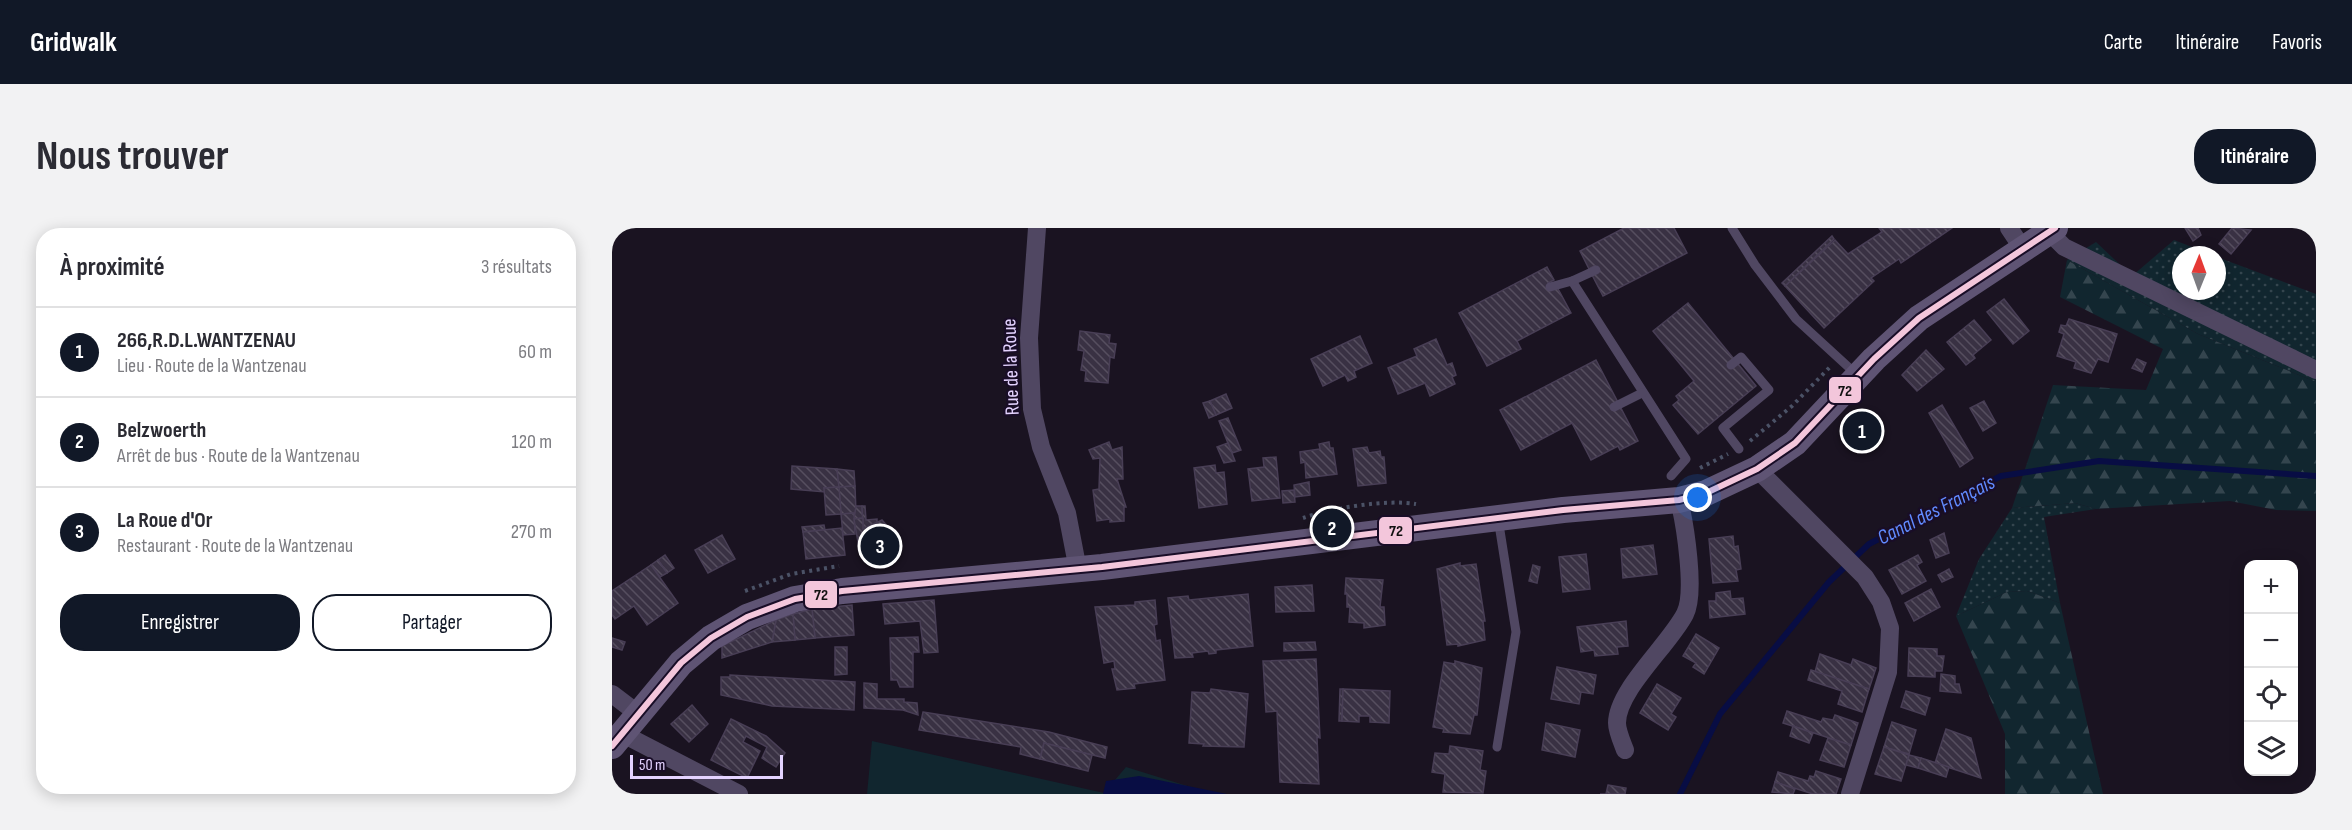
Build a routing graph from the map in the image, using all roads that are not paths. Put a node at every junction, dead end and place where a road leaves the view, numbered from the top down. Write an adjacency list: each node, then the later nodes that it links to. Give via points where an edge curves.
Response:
1 (1036, 228): 18 (street, Rue de la Roue, via 1029,338 1032,409 1041,447 1067,513)
2 (1732, 228): 10 (lane, via 1796,319)
3 (2052, 230): 4 (main road); 9 (street, via 2064,247)
4 (2016, 239): 10 (main road, via 1919,318)
5 (1596, 270): 6 (lane)
6 (1572, 281): 7 (lane); 11 (lane)
7 (1550, 286)
8 (1731, 365): 13 (lane, via 1741,357 1769,390 1723,428)
9 (2316, 370)
10 (1858, 375): 14 (main road, via 1795,443)
11 (1642, 393): 12 (lane); 15 (lane, via 1686,459)
12 (1614, 406)
13 (1739, 449)
14 (1756, 469): 16 (main road, via 1706,493); 25 (street, via 1865,577 1881,602 1890,628 1888,672)
15 (1671, 476)
16 (1678, 500): 17 (main road); 23 (street, via 1684,523 1689,597 1685,614 1626,696 1617,723)
17 (1498, 518): 18 (main road); 22 (lane, via 1516,632)
18 (1078, 570): 20 (main road, via 842,591 772,606 711,638 681,663)
19 (612, 694): 20 (street)
20 (637, 713): 21 (main road)
21 (616, 739): 24 (street)
22 (1497, 747)
23 (1625, 750)
24 (739, 794)
25 (1850, 794)

